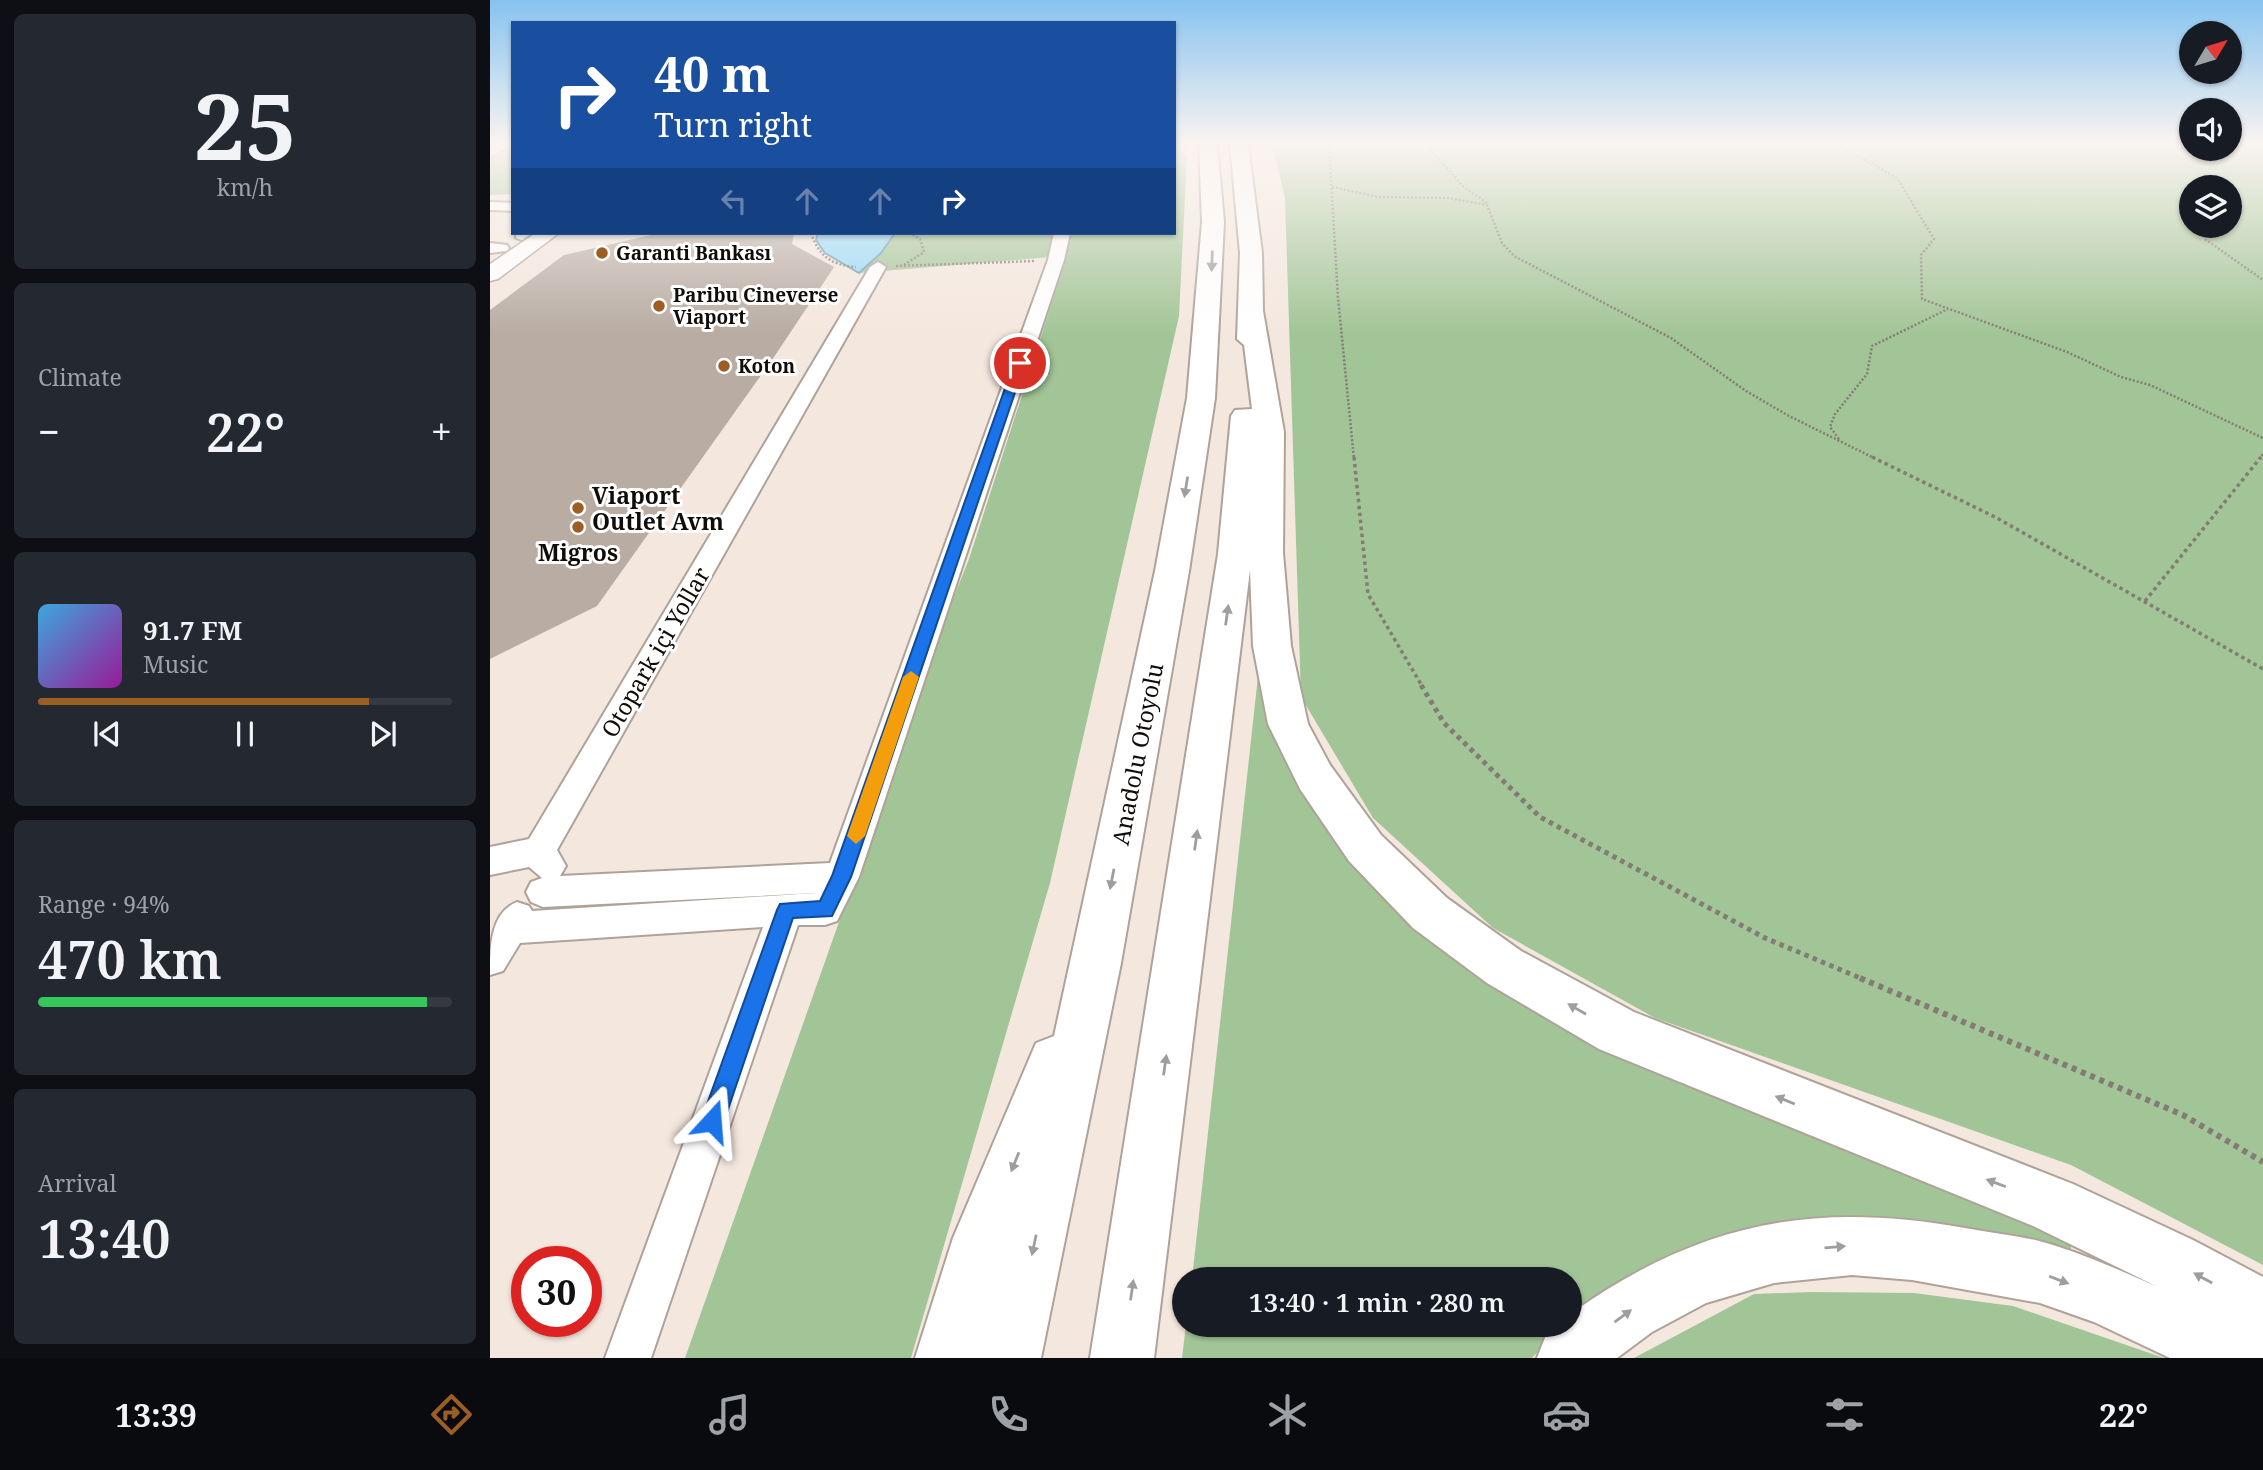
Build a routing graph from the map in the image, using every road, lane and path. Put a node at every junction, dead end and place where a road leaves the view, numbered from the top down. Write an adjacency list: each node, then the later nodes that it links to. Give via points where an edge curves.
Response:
1 (1212, 207): 32 (highway, Anadolu Otoyolu, one-way to 32, via 1201,398)
2 (1247, 207): 19 (highway)
3 (1333, 207): 33 (path, via 1368,594 1444,723 1540,817 1753,931 2183,1115)
4 (1488, 207): 21 (path, via 1502,243 1514,256 1671,338 1746,391)
5 (1914, 207): 18 (path, via 1934,239 1922,255 1922,299)
6 (522, 235): 12 (main road)
7 (546, 235): 16 (main road)
8 (812, 235): 15 (path, via 818,252 842,266)
9 (913, 235): 14 (path, via 920,239 923,252)
10 (1062, 235): 13 (street)
11 (2204, 239): 17 (path)
12 (494, 250)
13 (1056, 260): 14 (path); 27 (street)
14 (903, 266): 15 (path)
15 (878, 267): 25 (street, Otopark içi Yollar)
16 (490, 274)
17 (2263, 280)
18 (1949, 308): 20 (path, via 2150,385); 21 (path, via 1872,346 1867,374 1830,427)
19 (1252, 314): 34 (highway, one-way to 19, via 2172,1261 2052,1205 1617,1031 1504,967 1421,904 1365,848 1315,777 1288,724 1272,646 1266,553 1269,432); 38 (highway, one-way to 19, via 1235,554)
20 (2263, 438)
21 (1840, 440): 23 (path, via 1997,518)
22 (2263, 454): 23 (path)
23 (2145, 601): 24 (path)
24 (2263, 669)
25 (537, 855): 26 (street, via 508,855); 28 (street, via 550,869)
26 (490, 861)
27 (842, 877): 28 (street); 29 (street, via 825,910)
28 (543, 892): 30 (street)
29 (786, 910): 30 (street); 35 (street)
30 (506, 925): 31 (street)
31 (490, 959)
32 (1096, 962): 36 (highway, one-way to 36, via 983,1238); 37 (highway, Anadolu Otoyolu, one-way to 37)
33 (2263, 1162)
34 (2263, 1311)
35 (628, 1358)
36 (947, 1358)
37 (1009, 1358)
38 (1122, 1358)
39 (1569, 1358): 40 (highway, one-way to 40, via 1643,1302 1704,1271 1775,1252 1853,1245 2040,1272 2136,1309)
40 (2239, 1358)

